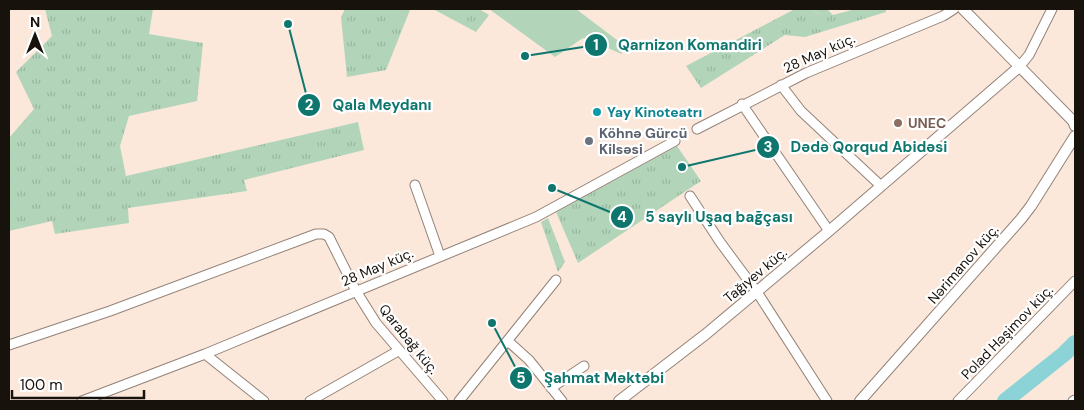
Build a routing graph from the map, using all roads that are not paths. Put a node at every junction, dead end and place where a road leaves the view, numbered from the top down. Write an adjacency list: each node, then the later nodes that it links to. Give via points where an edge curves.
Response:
1 (954, 9): 5 (street, 28 May küç.)
2 (963, 9): 4 (street)
3 (1052, 9): 4 (street, via 1029,55)
4 (1018, 67): 7 (street); 12 (street, Tağıyev küç.)
5 (781, 85): 6 (street, 28 May küç.); 12 (street, via 802,111)
6 (742, 104): 8 (street, 28 May küç.); 14 (street)
7 (1075, 126)
8 (697, 129)
9 (1075, 136): 34 (street, Nərimanov küç., via 1021,219)
10 (675, 141): 15 (street, 28 May küç., via 542,214)
11 (414, 185): 15 (street)
12 (881, 186): 14 (street, Tağıyev küç.)
13 (690, 196): 19 (street)
14 (830, 231): 19 (street, Tağıyev küç.)
15 (440, 256): 18 (street, 28 May küç.)
16 (556, 280): 20 (street)
17 (1075, 281): 35 (street, Polad Həşimov küç.)
18 (356, 291): 21 (street, Qarabağ küç., via 329,237 316,234 110,312); 22 (street, Qarabağ küç.); 23 (street, 28 May küç.)
19 (757, 292): 32 (street, Tağıyev küç.); 33 (street)
20 (508, 341): 25 (street); 30 (street)
21 (9, 345)
22 (398, 351): 28 (street); 29 (street, Qarabağ küç.)
23 (205, 354): 26 (street, 28 May küç.); 27 (street)
24 (584, 366): 25 (street)
25 (551, 388): 31 (street)
26 (82, 401)
27 (264, 401)
28 (310, 401)
29 (443, 401)
30 (459, 401)
31 (562, 401)
32 (619, 401)
33 (827, 401)
34 (860, 401)
35 (958, 401)

